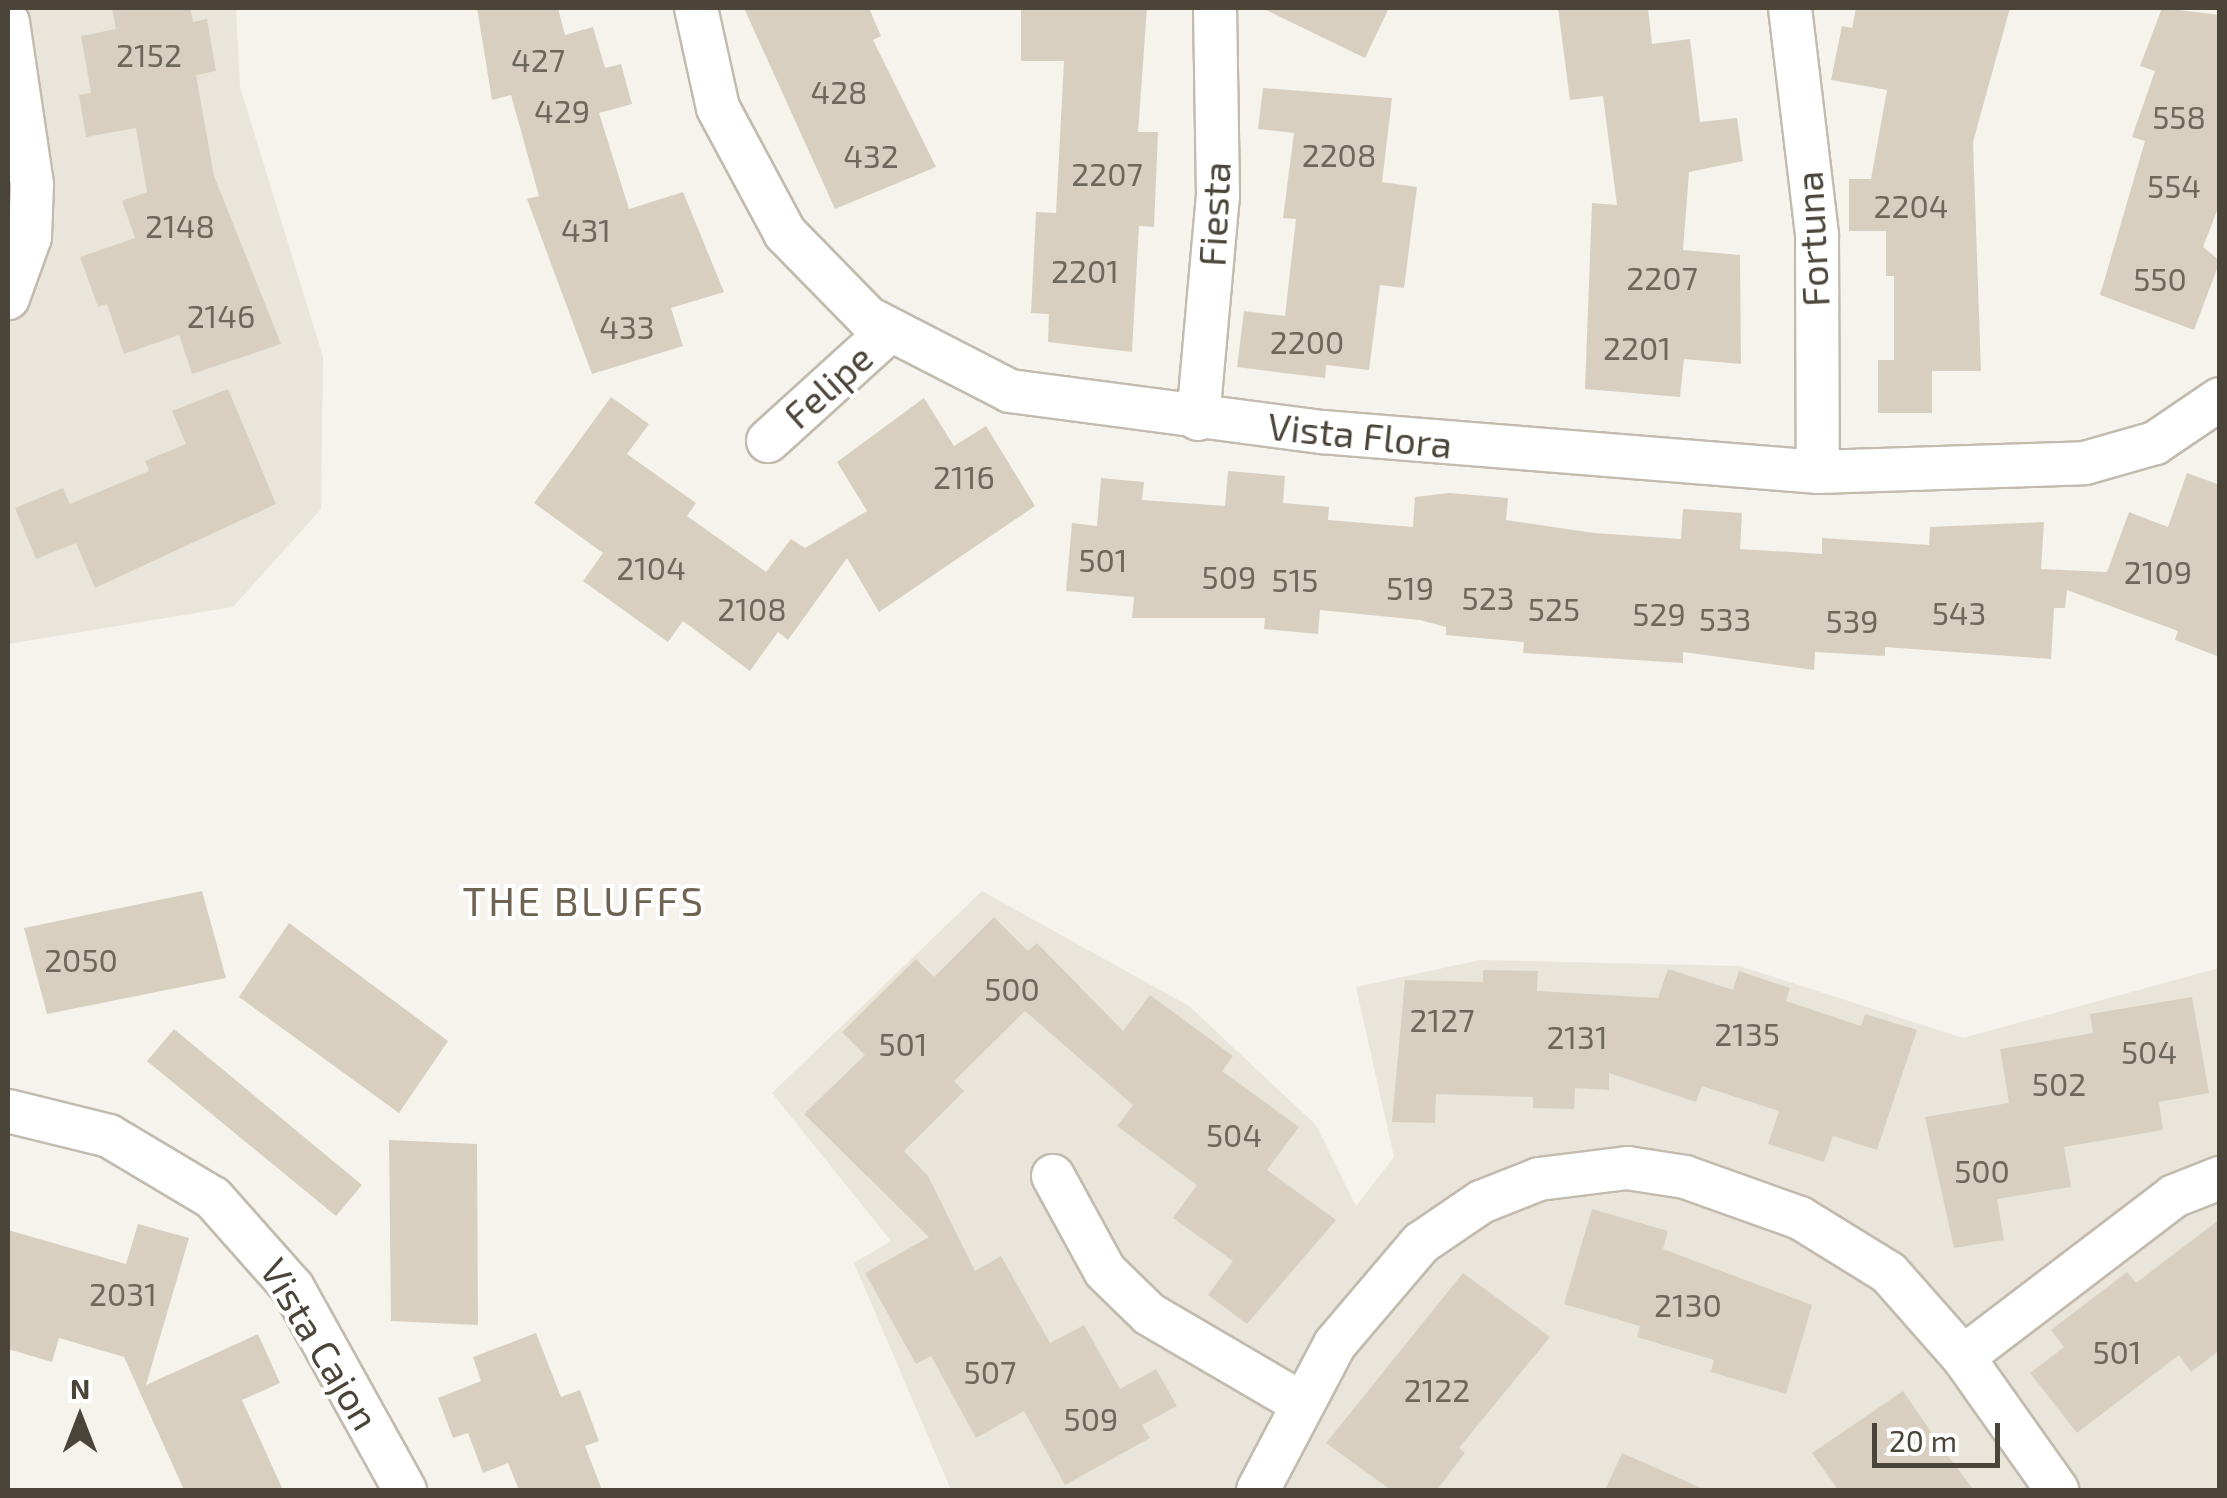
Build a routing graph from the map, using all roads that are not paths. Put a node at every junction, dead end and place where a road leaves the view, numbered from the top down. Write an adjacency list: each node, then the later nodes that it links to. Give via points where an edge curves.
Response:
1 (696, 8): 6 (street, Vista Flora, via 718,108 747,174 820,274)
2 (1215, 8): 8 (street, Fiesta, via 1218,196)
3 (1790, 8): 10 (street, Fortuna, via 1816,236)
4 (8, 22): 5 (street, via 32,184 30,237)
5 (8, 298)
6 (888, 332): 8 (street, Vista Flora, via 1010,392); 9 (street, Felipe)
7 (2220, 399): 10 (street, Vista Flora, via 2155,442 2086,463)
8 (1198, 419): 10 (street, Vista Flora)
9 (768, 441)
10 (1818, 472)
11 (8, 1112): 16 (street, Vista Cajon, via 109,1136 213,1198 293,1288)
12 (1052, 1176): 15 (street, via 1105,1270 1149,1314)
13 (2220, 1178): 14 (street, via 2174,1196)
14 (1963, 1357): 15 (street, via 1888,1273 1800,1218 1685,1177 1583,1170 1481,1202 1422,1243); 18 (street)
15 (1298, 1402): 17 (street)
16 (404, 1490)
17 (1258, 1490)
18 (2056, 1490)

